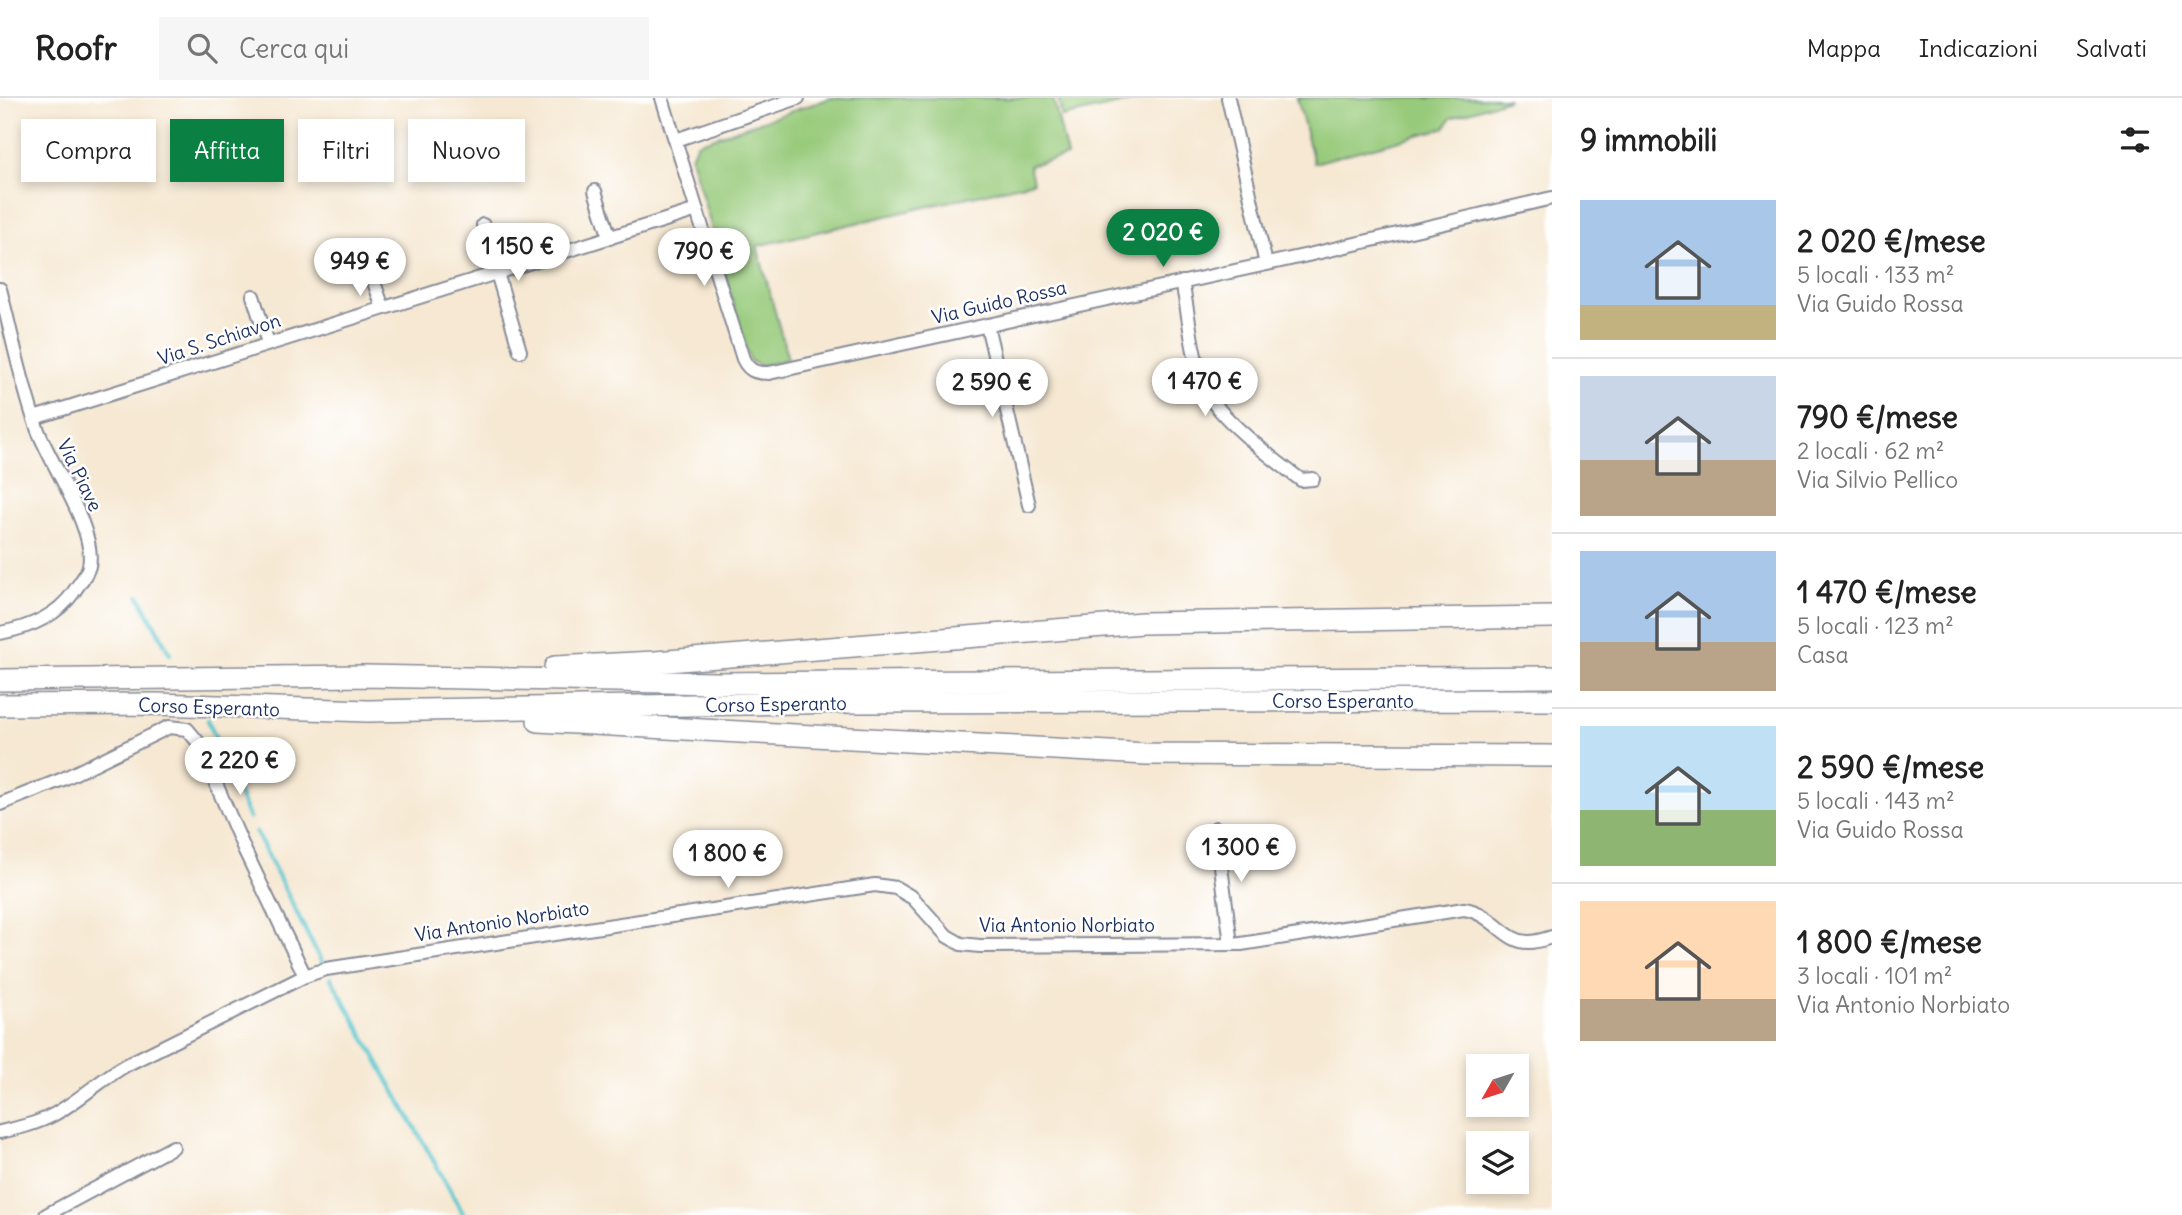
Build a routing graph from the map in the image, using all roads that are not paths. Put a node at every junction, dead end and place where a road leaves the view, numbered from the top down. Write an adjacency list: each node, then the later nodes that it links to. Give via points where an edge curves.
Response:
1 (662, 98): 4 (street)
2 (798, 98): 4 (street)
3 (1228, 98): 11 (street)
4 (676, 140): 7 (street)
5 (595, 191): 9 (street)
6 (1552, 198): 11 (street, Via Guido Rossa)
7 (697, 210): 9 (street, Via S. Schiavon); 17 (street, Via Guido Rossa, via 747,368 756,373)
8 (482, 226): 12 (street)
9 (610, 238): 12 (street, Via S. Schiavon)
10 (367, 262): 16 (street)
11 (1266, 264): 13 (street, Via Guido Rossa)
12 (497, 274): 16 (street, Via S. Schiavon); 19 (street)
13 (1182, 282): 17 (street, Via Guido Rossa); 21 (street, via 1195,359 1208,394 1224,415 1278,462 1301,480)
14 (0, 289): 20 (street, Via Piave)
15 (253, 296): 18 (street)
16 (383, 308): 18 (street, Via S. Schiavon)
17 (987, 325): 22 (street)
18 (268, 343): 20 (street, Via S. Schiavon)
19 (520, 351)
20 (34, 418): 24 (street, Via Piave, via 84,527 90,545 89,567 55,612)
21 (1313, 479)
22 (1029, 505)
23 (1552, 617): 25 (highway, via 1142,623 655,662)
24 (0, 634)
25 (365, 676): 26 (highway, Corso Esperanto, via 715,682); 27 (highway, Corso Esperanto)
26 (1552, 677)
27 (0, 680)
28 (1552, 700): 30 (highway, Corso Esperanto, via 854,702)
29 (0, 705): 30 (highway, Corso Esperanto, via 157,704)
30 (369, 712): 31 (highway, via 1147,754)
31 (1552, 756)
32 (0, 804): 36 (street, via 64,779 169,727 187,729 198,741)
33 (1216, 828): 35 (street)
34 (1552, 937): 35 (street, Via Antonio Norbiato, via 1528,942 1516,939 1487,916 1464,909)
35 (1231, 944): 36 (street, Via Antonio Norbiato, via 961,944 934,924 913,898 896,888 875,885 348,964)
36 (305, 976): 37 (street, Via Antonio Norbiato, via 104,1077 52,1115)
37 (0, 1132)
38 (173, 1147): 39 (street)
39 (46, 1215)

